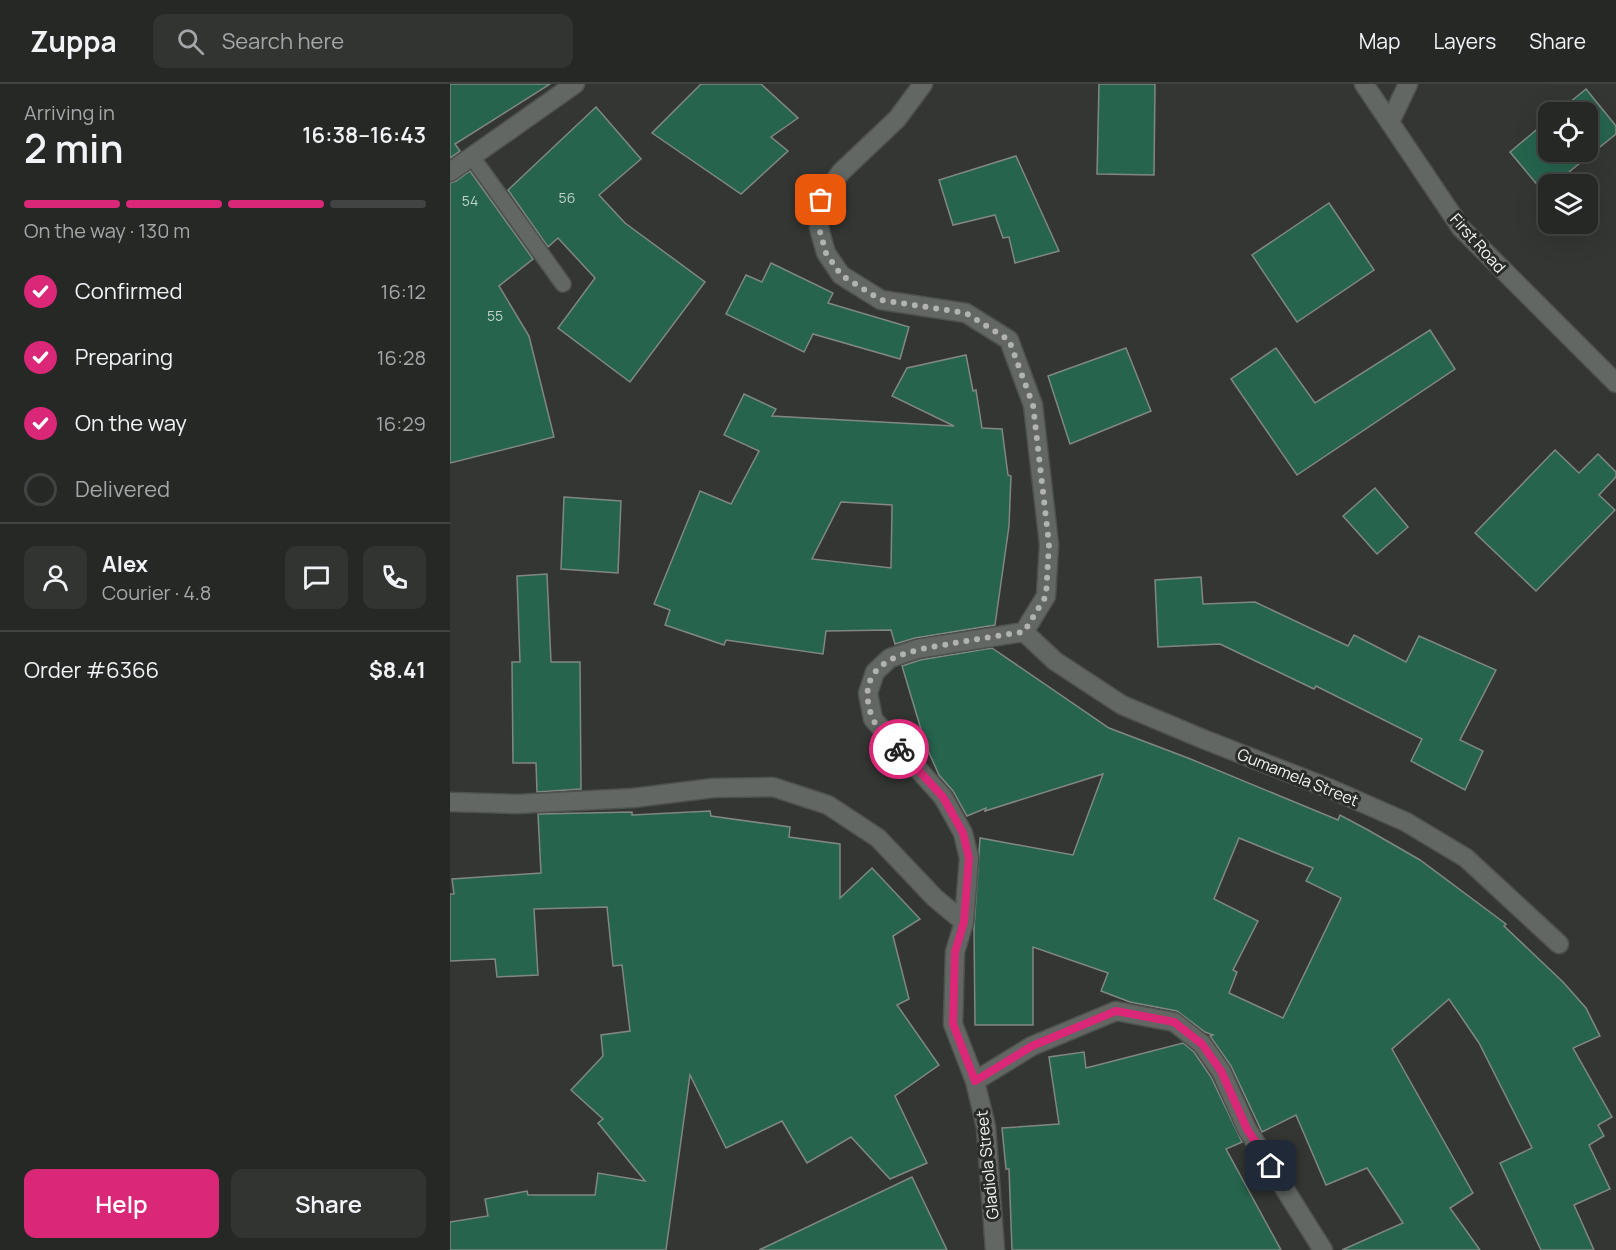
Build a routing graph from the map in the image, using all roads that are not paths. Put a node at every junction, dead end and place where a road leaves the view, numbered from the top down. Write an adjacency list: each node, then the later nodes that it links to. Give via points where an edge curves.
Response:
1 (576, 84): 6 (street)
2 (923, 84): 10 (street, via 897,118 841,172 821,200 819,228 826,253 841,275 881,300 966,313 1009,340 1033,405 1049,544 1046,596)
3 (1364, 84): 5 (street, First Road)
4 (1408, 84): 5 (street)
5 (1390, 122): 9 (street, First Road, via 1461,228)
6 (472, 157): 7 (street); 8 (lane)
7 (450, 172)
8 (563, 284)
9 (1616, 383)
10 (1024, 632): 12 (street, Gladiola Street, via 917,649 890,658 875,672 868,693 873,719 943,797 963,833 969,858); 13 (street, Gumamela Street, via 1055,661 1122,705 1406,822 1466,858)
11 (450, 802): 12 (street, via 529,803 773,787 828,806 878,838 935,898)
12 (964, 922): 14 (street, Gladiola Street, via 955,952 953,1024)
13 (1559, 944)
14 (975, 1081): 15 (street, Gladiola Street, via 986,1127); 16 (street, via 1032,1046 1116,1011 1174,1022 1202,1044 1221,1071 1247,1129)
15 (995, 1250)
16 (1323, 1250)

